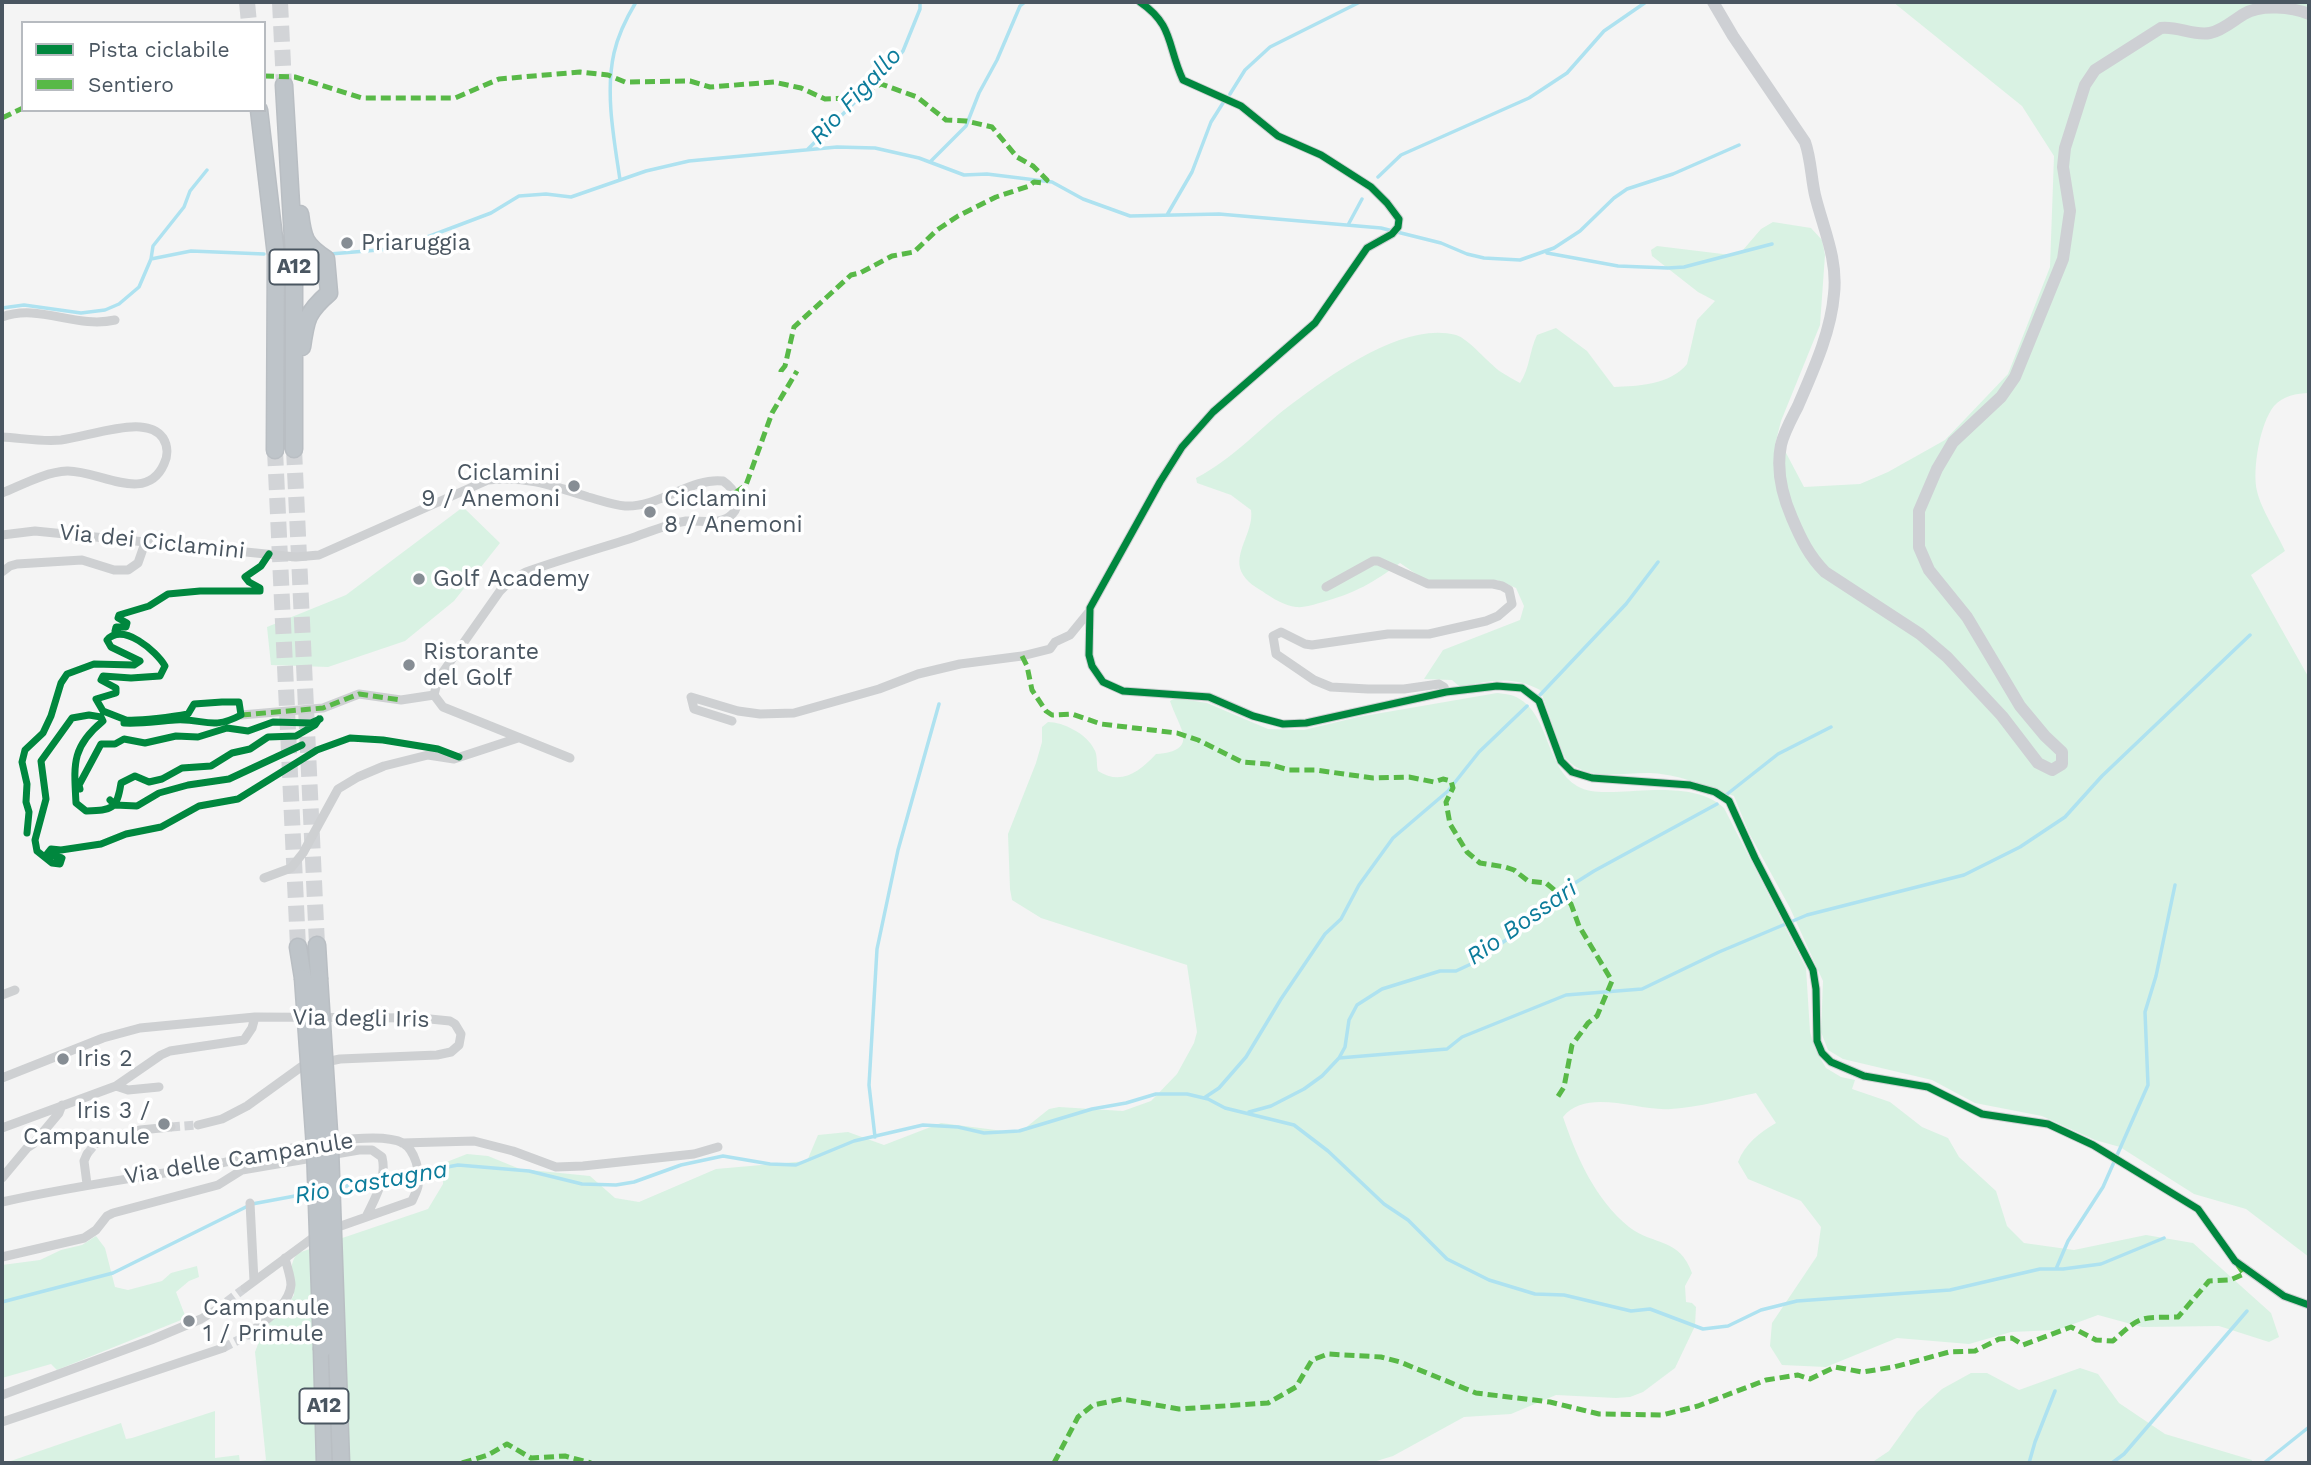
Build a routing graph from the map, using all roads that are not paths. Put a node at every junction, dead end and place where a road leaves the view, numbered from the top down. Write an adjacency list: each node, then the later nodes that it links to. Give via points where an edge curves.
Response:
1 (1140, 2): 18 (street, via 1163,21 1183,80 1241,106 1278,136 1321,155 1361,181 1399,219 1392,234 1367,248 1314,323 1222,404 1182,447)
2 (1713, 2): 3 (main road, via 1805,142 1833,257 1835,293 1828,326 1782,444 1779,470 1802,543 1825,572 1947,657 2038,763 2052,770 2062,764 2062,752 2020,706 1967,617 1929,570 1919,547 1919,511 1953,442 2001,397 2015,377 2063,258 2070,211 2065,148 2074,113 2095,69 2161,28 2213,33 2248,11 2288,8)
3 (2309, 14)
4 (284, 85): 5 (highway, A12)
5 (284, 105): 9 (highway, A12, via 294,256); 9 (highway, via 291,128 302,233 311,249 326,258 329,293 307,316)
6 (259, 112): 12 (highway, A12, via 276,255)
7 (2, 317): 8 (street, via 28,312 93,323)
8 (115, 320)
9 (294, 390): 11 (highway, A12)
10 (2, 437): 13 (street, via 57,440 139,427 156,431 167,449 158,475 144,484 53,472)
11 (294, 449)
12 (275, 450)
13 (2, 493)
14 (2, 535): 15 (street, Via dei Ciclamini, via 35,531)
15 (145, 543): 16 (street, via 138,563 128,570 82,560 17,564); 20 (street, Via dei Ciclamini, via 296,557 319,555 488,480 514,477 626,506 717,480 735,493 735,508 722,520 686,521 511,580 443,671)
16 (2, 572)
17 (1326, 587): 19 (street, via 1378,561 1428,584 1506,587 1512,604 1498,616 1429,634 1376,635 1320,645 1305,644 1281,632 1273,636 1276,654 1323,685 1404,689 1438,684)
18 (1090, 608): 19 (street, via 1092,666 1103,682 1123,691 1209,698 1283,724); 22 (street, via 1070,635 1050,649 918,674 794,713 738,711 691,696 694,709)
19 (1446, 692): 52 (street, via 1522,688 1539,701 1561,761 1572,772 1591,778 1690,785 1729,801 1813,970 1817,1041 1831,1062 1864,1076 1928,1087 1982,1114 2048,1125 2093,1145 2198,1209 2235,1261 2284,1296)
20 (433, 695): 21 (street, via 401,699 359,694 323,708); 23 (street, via 443,707)
21 (241, 715)
22 (732, 721)
23 (518, 738): 24 (street); 25 (street, via 454,759 429,755 358,777 338,789 291,868)
24 (570, 758)
25 (264, 878)
26 (317, 945): 28 (highway, A12)
27 (298, 947): 28 (highway, A12)
28 (311, 978): 58 (highway, A12, bridge); 59 (highway, A12, bridge, via 330,1148)
29 (15, 990): 30 (street)
30 (2, 995)
31 (255, 1017): 32 (street, Via degli Iris, via 140,1028); 33 (street, via 244,1040 170,1051); 36 (street, Via degli Iris, via 444,1020 455,1024 461,1039 455,1049 437,1055 340,1059 300,1067 247,1106)
32 (2, 1078)
33 (116, 1087): 34 (street); 35 (street)
34 (159, 1087)
35 (62, 1105): 38 (street); 43 (street)
36 (198, 1125)
37 (171, 1127): 39 (street)
38 (2, 1128)
39 (141, 1130)
40 (402, 1143): 41 (street, Via delle Campanule, via 474,1141 556,1167 694,1154); 44 (street, Via delle Campanule, via 342,1140); 47 (street, via 411,1150 418,1171 412,1201)
41 (718, 1147)
42 (87, 1154): 44 (street)
43 (2, 1178)
44 (87, 1184): 45 (street, Via delle Campanule)
45 (2, 1202)
46 (250, 1203): 50 (street, Via delle Campanule)
47 (367, 1215): 48 (street, via 385,1168 382,1157 372,1150 359,1150 242,1171 218,1185 113,1213 84,1238); 49 (street, via 318,1234)
48 (2, 1256)
49 (285, 1258): 50 (street); 54 (street, via 289,1296)
50 (254, 1281): 51 (street)
51 (245, 1288)
52 (2309, 1305)
53 (216, 1310): 56 (street, via 150,1340)
54 (248, 1335)
55 (223, 1348): 57 (street)
56 (2, 1395)
57 (2, 1422)
58 (325, 1463)
59 (341, 1463)

